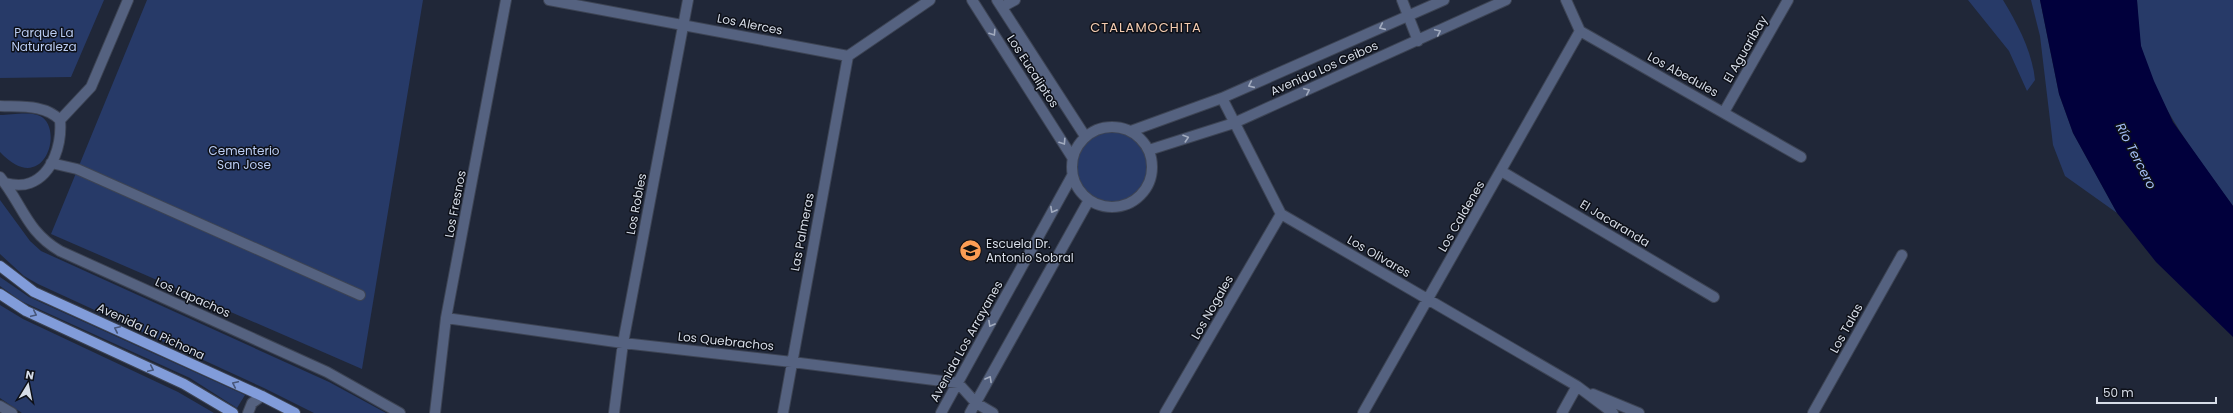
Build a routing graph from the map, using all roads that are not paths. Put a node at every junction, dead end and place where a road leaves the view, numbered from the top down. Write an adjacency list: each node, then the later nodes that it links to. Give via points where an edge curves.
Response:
1 (128, 0): 22 (street, via 91,88)
2 (506, 0): 41 (street, Los Fresnos)
3 (549, 0): 15 (street, Los Alerces)
4 (688, 0): 15 (street, Los Robles)
5 (930, 0): 18 (street)
6 (972, 0): 27 (street, Los Eucaliptos, one-way to 27)
7 (1015, 0): 13 (street)
8 (1402, 0): 14 (street)
9 (1444, 0): 14 (street, Avenida Los Ceibos)
10 (1506, 0): 17 (street, Avenida Los Ceibos, one-way to 10)
11 (1566, 0): 16 (street)
12 (1788, 0): 21 (street, El Aguaribay)
13 (1000, 4): 25 (street, Los Eucaliptos)
14 (1407, 16): 17 (street); 19 (street, Avenida Los Ceibos, one-way to 19)
15 (684, 24): 18 (street, Los Alerces); 42 (street, Los Robles)
16 (1580, 31): 21 (street, Los Abedules); 30 (street, Los Caldenes)
17 (1418, 41): 23 (street, Avenida Los Ceibos, one-way to 17)
18 (848, 56): 43 (street, Las Palmeras)
19 (1222, 98): 23 (street); 24 (street, Avenida Los Ceibos)
20 (0, 106): 22 (street, via 40,108 54,113)
21 (1724, 112): 28 (street, Los Abedules)
22 (60, 120): 29 (street, via 60,139)
23 (1234, 123): 26 (street, Avenida Los Ceibos, one-way to 23); 34 (street)
24 (1131, 131): 25 (street, via 1107,126); 26 (street)
25 (1085, 136): 27 (street, via 1077,145)
26 (1149, 150): 33 (street, via 1152,173 1142,194 1128,203 1111,207)
27 (1072, 157): 31 (street)
28 (1801, 157)
29 (51, 163): 32 (street, via 43,174 30,184 18,185); 38 (street, via 77,169)
30 (1501, 171): 39 (street, El Jacaranda); 40 (street, Los Caldenes)
31 (1072, 176): 33 (street, via 1081,193); 44 (street, Avenida Los Arrayanes, one-way to 44)
32 (3, 180): 53 (street, Los Lapachos, via 34,231 60,251 327,372)
33 (1089, 200): 47 (street, one-way to 33)
34 (1281, 214): 40 (street, Los Olivares); 60 (street, Los Nogales)
35 (1902, 255): 65 (street, Los Talas)
36 (0, 266): 46 (main road, Avenida La Pichona, one-way to 36, via 34,292)
37 (0, 294): 50 (main road, one-way to 50, via 26,310 184,384)
38 (360, 295)
39 (1714, 297)
40 (1428, 299): 45 (street, Los Olivares); 61 (street, Los Caldenes)
41 (446, 318): 42 (street, Los Quebrachos); 54 (street, Los Fresnos)
42 (622, 343): 43 (street, Los Quebrachos); 55 (street, Los Robles)
43 (792, 362): 44 (street, Los Quebrachos); 56 (street, Las Palmeras)
44 (958, 383): 47 (street); 57 (street, Avenida Los Arrayanes)
45 (1577, 386): 62 (street); 63 (street); 64 (street)
46 (262, 396): 51 (street, via 252,403); 52 (main road, Avenida La Pichona)
47 (976, 403): 58 (street); 59 (street)
48 (0, 406): 49 (street)
49 (12, 413)
50 (233, 413)
51 (248, 413)
52 (295, 413)
53 (400, 413)
54 (435, 413)
55 (614, 413)
56 (783, 413)
57 (940, 413)
58 (970, 413)
59 (993, 413)
60 (1165, 413)
61 (1363, 413)
62 (1562, 413)
63 (1613, 413)
64 (1639, 413)
65 (1813, 413)

